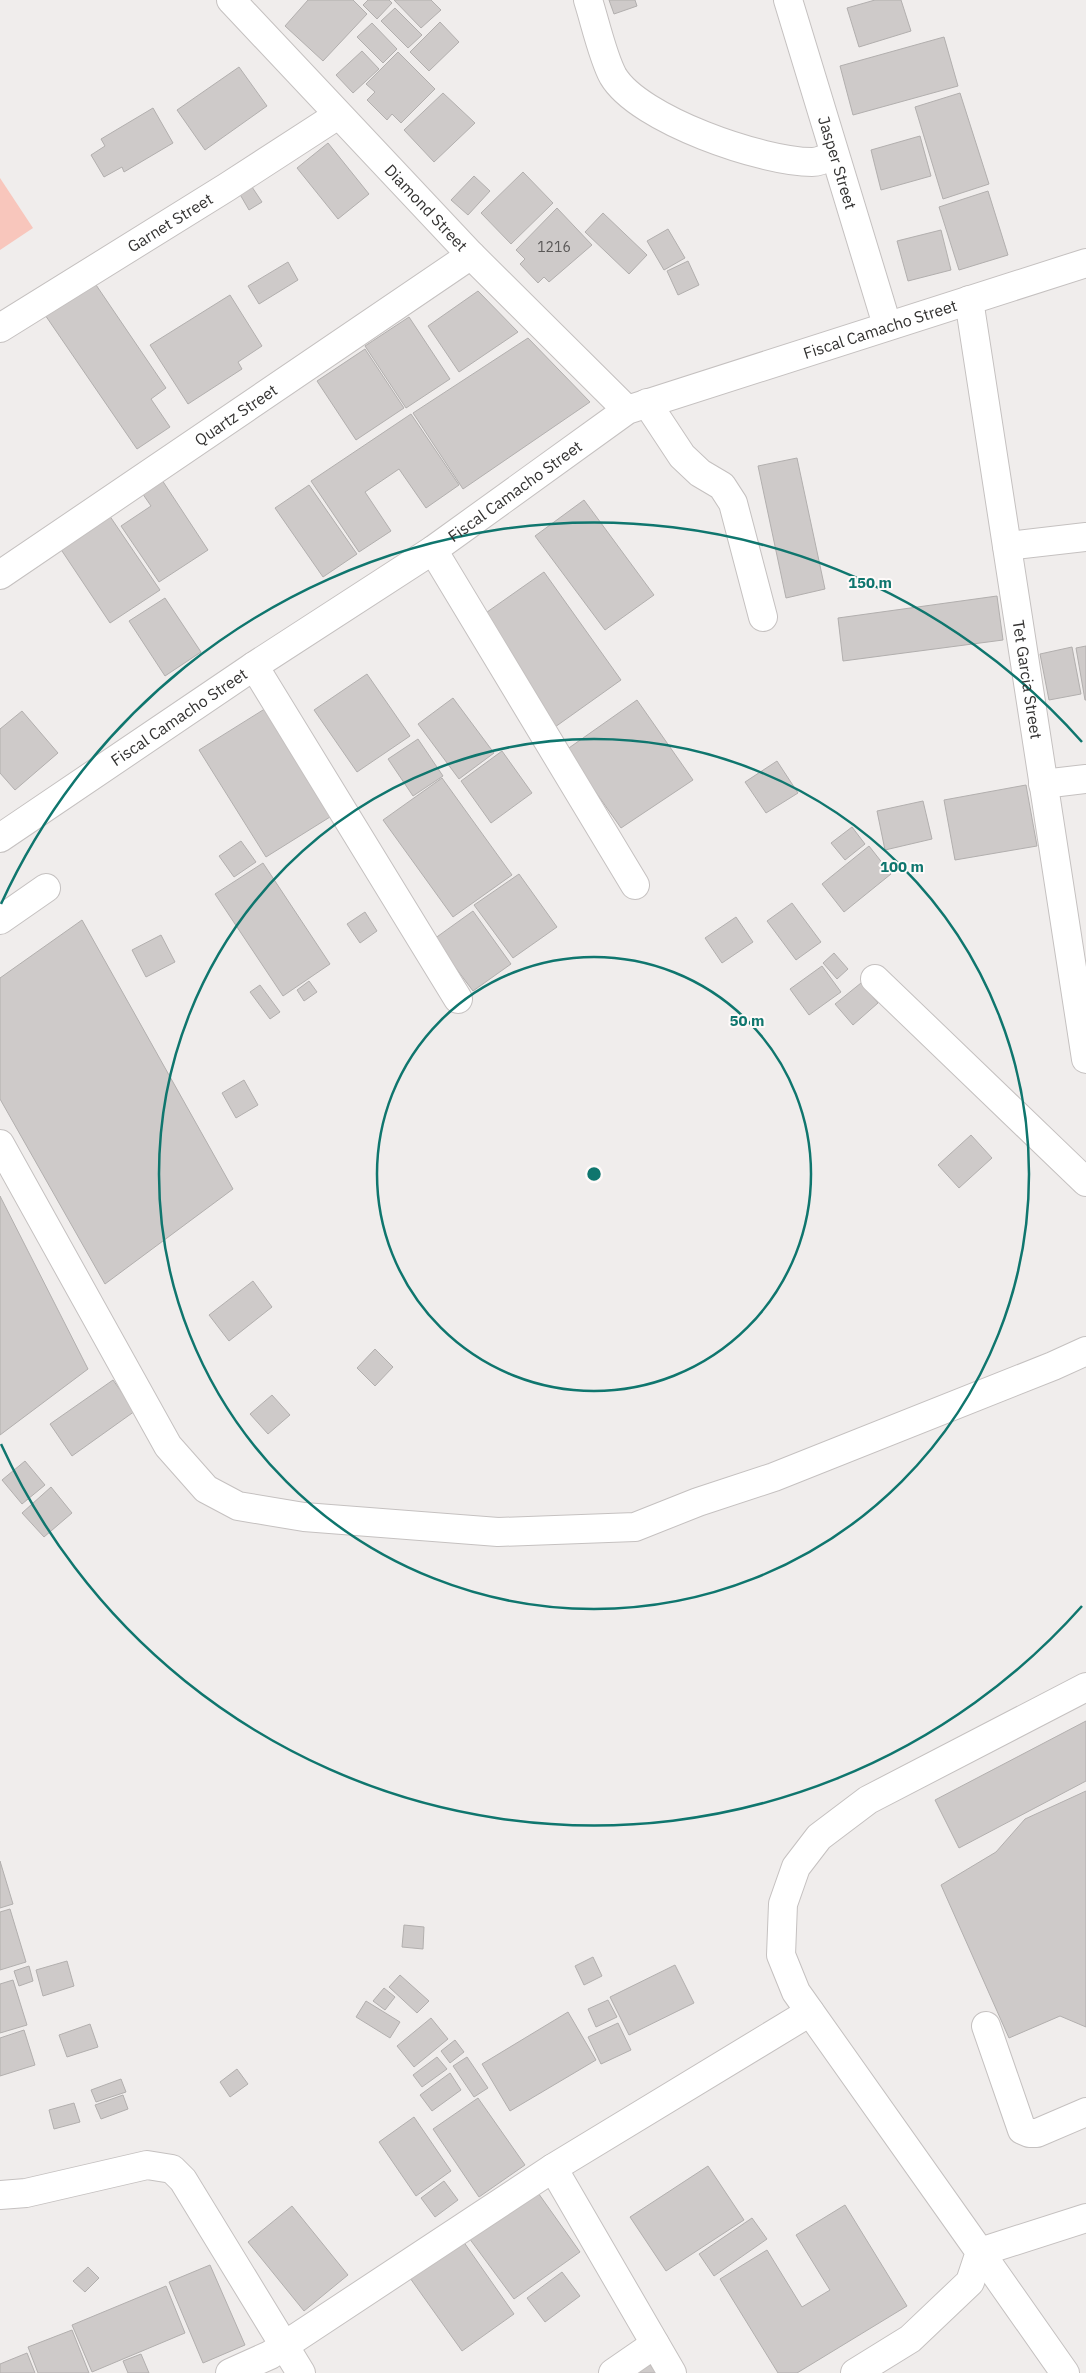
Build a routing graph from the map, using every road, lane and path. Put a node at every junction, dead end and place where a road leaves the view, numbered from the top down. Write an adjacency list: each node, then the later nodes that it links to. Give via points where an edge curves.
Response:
1 (231, 0): 4 (street, Diamond Street)
2 (588, 0): 5 (street, via 613,76 644,104 684,127 745,151 813,163)
3 (788, 0): 5 (street, Jasper Street)
4 (338, 114): 6 (street, Diamond Street); 10 (street, Garnet Street)
5 (833, 154): 9 (street, Jasper Street)
6 (470, 255): 11 (street, Diamond Street); 15 (street, Quartz Street)
7 (1086, 262): 8 (street, Fiscal Camacho Street)
8 (969, 300): 9 (street, Fiscal Camacho Street); 13 (street, Tet Garcia Street)
9 (886, 325): 11 (street, Fiscal Camacho Street)
10 (0, 328)
11 (637, 406): 14 (street, Fiscal Camacho Street); 16 (street, Diamond Street, via 700,473 722,486 733,503)
12 (1086, 537): 13 (street)
13 (1007, 546): 19 (street, Tet Garcia Street)
14 (433, 550): 17 (street, Fiscal Camacho Street); 21 (street)
15 (0, 575)
16 (763, 617)
17 (254, 666): 20 (street, Fiscal Camacho Street); 25 (street)
18 (1086, 779): 19 (street)
19 (1043, 784): 26 (street, Tet Garcia Street)
20 (0, 838)
21 (635, 885)
22 (46, 888): 23 (street)
23 (0, 920)
24 (875, 979): 28 (street)
25 (458, 999)
26 (1086, 1060)
27 (0, 1144): 29 (street, via 168,1446 206,1489 238,1506 304,1517 498,1532 636,1527 774,1477)
28 (1086, 1182)
29 (1086, 1351)
30 (1086, 1687): 31 (street, via 868,1800 819,1837 796,1867 782,1904 781,1955 796,1992)
31 (810, 2012): 34 (street); 37 (street)
32 (986, 2026): 33 (street, via 1022,2130 1037,2133)
33 (1086, 2112)
34 (553, 2168): 38 (street); 39 (street)
35 (0, 2195): 39 (street, via 26,2193 147,2165 172,2169 183,2180)
36 (1086, 2218): 37 (street)
37 (980, 2252): 44 (street, via 970,2282 910,2339); 45 (street)
38 (655, 2344): 42 (street); 43 (street)
39 (285, 2345): 40 (street); 41 (street)
40 (230, 2373)
41 (301, 2373)
42 (613, 2373)
43 (672, 2373)
44 (855, 2373)
45 (1065, 2373)

